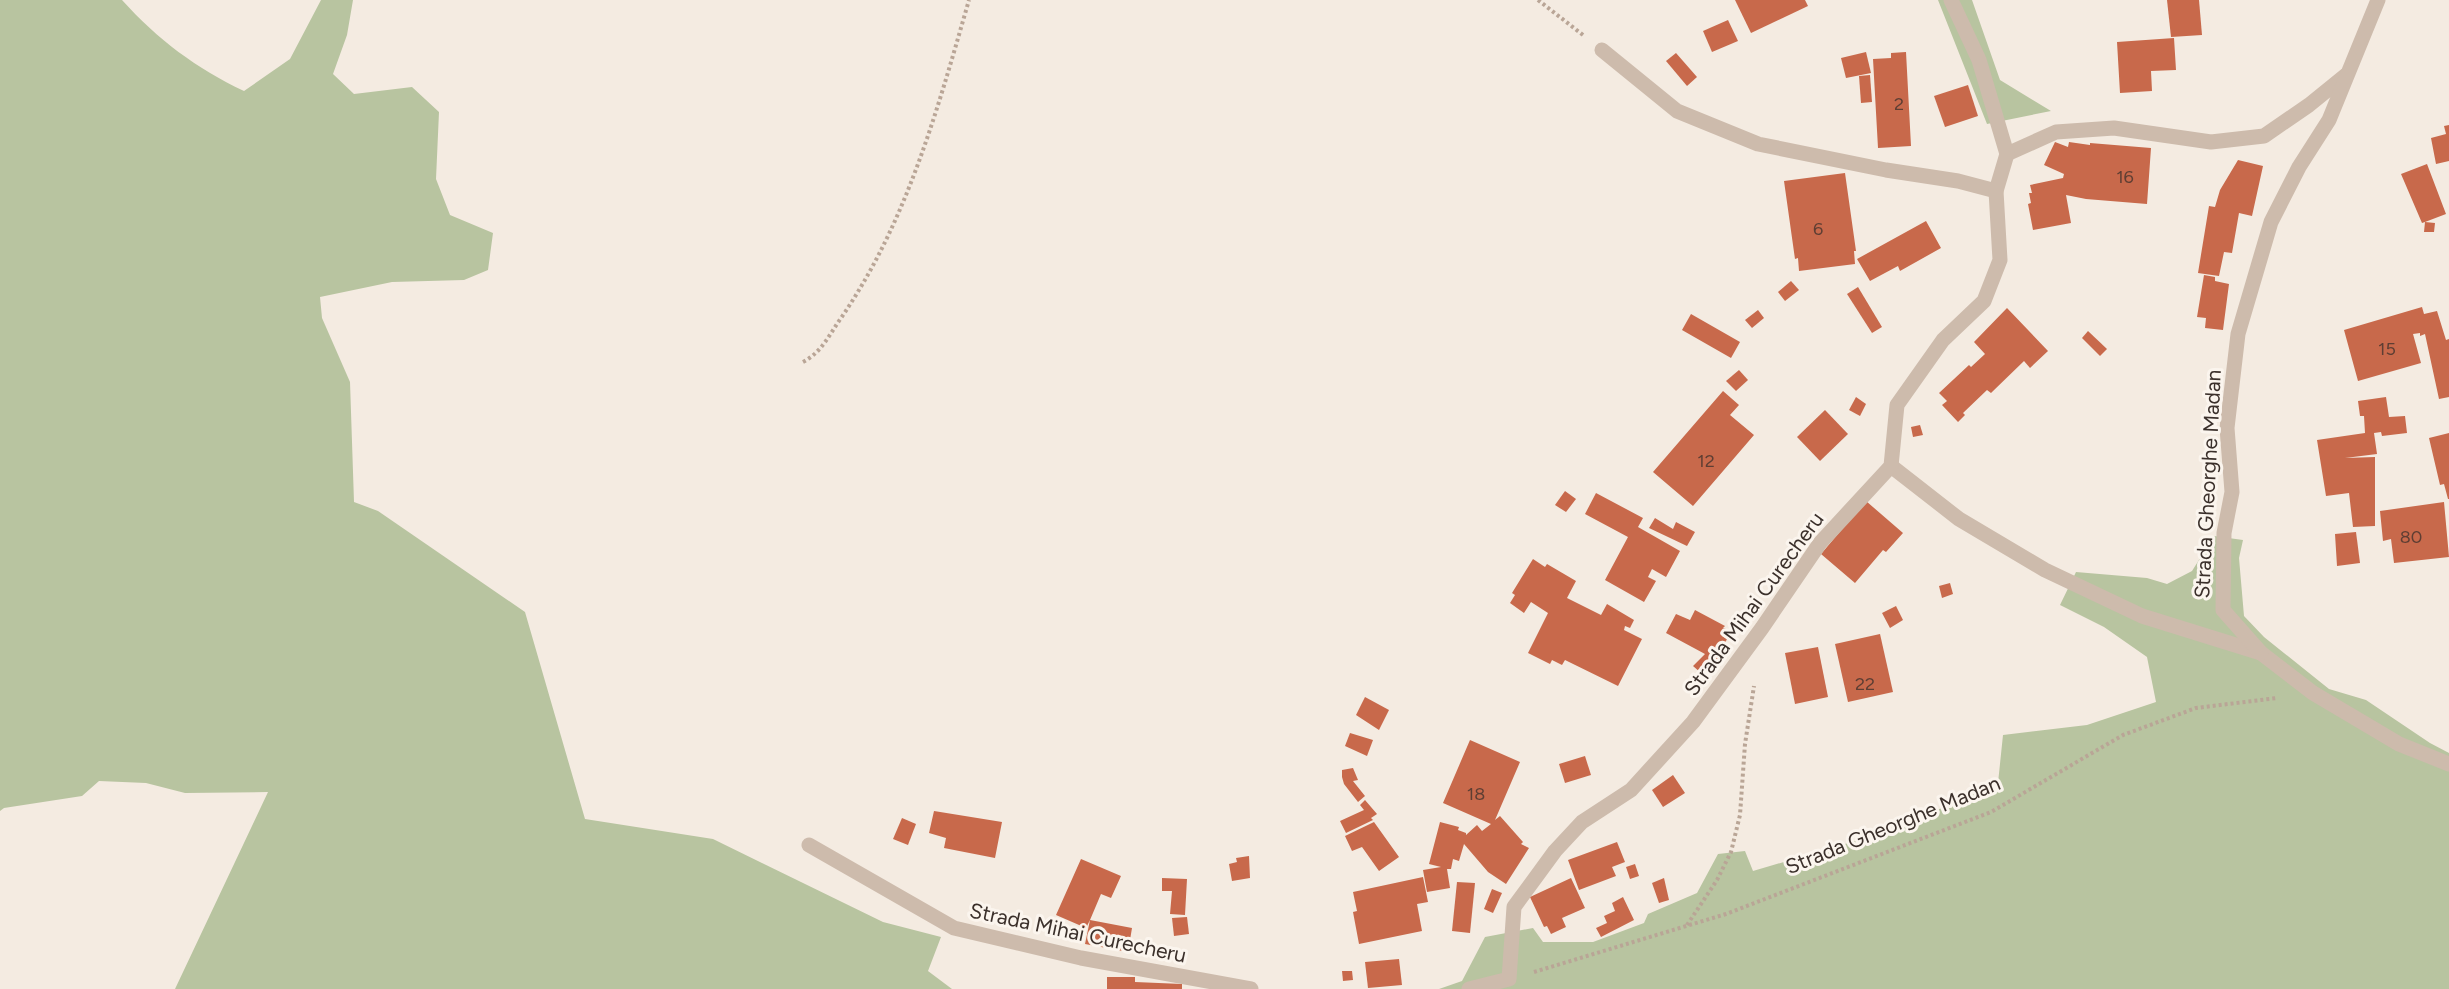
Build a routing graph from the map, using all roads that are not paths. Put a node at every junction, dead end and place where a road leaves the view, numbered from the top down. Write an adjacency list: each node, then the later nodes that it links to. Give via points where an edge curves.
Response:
1 (1951, 0): 5 (street, via 1979,60)
2 (2378, 0): 4 (street, Strada Gheorghe Madan)
3 (1602, 50): 6 (street, via 1677,111 1758,144 1886,171 1958,181)
4 (2346, 75): 5 (street, via 2264,136 2211,142 2114,128 2056,132); 8 (street, Strada Gheorghe Madan, via 2329,120 2271,222 2238,334 2227,428 2232,492 2224,533 2223,610)
5 (2007, 154): 6 (street)
6 (1996, 192): 7 (street, via 2000,260 1984,301 1943,340 1897,405)
7 (1891, 466): 8 (street, via 1959,519 2045,570 2142,616); 11 (street, Strada Mihai Curecheru, via 1820,543 1693,722 1631,790 1582,822 1555,851 1514,907)
8 (2261, 653): 9 (street, via 2313,693 2399,744)
9 (2449, 764)
10 (809, 845): 12 (street, Strada Mihai Curecheru, via 954,928 1081,958)
11 (1509, 984): 13 (street)
12 (1251, 989)
13 (1469, 989)

